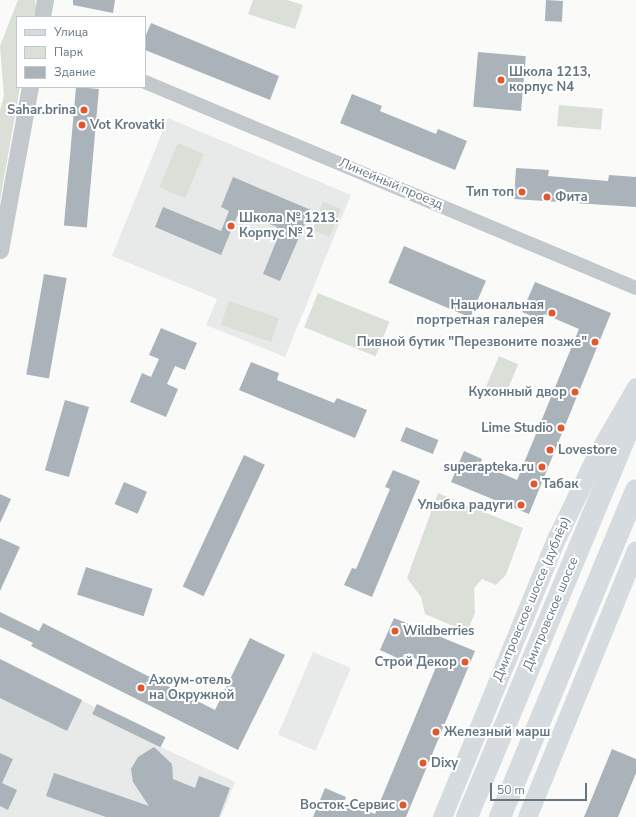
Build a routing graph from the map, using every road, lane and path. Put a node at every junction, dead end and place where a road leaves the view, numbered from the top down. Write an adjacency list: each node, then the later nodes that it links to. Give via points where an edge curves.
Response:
1 (46, 0): 2 (street)
2 (42, 16)
3 (146, 82): 6 (street, Линейный проезд)
4 (30, 88): 5 (street)
5 (0, 250)
6 (636, 288)
7 (636, 387): 11 (main road, Дмитровское шоссе (дублёр), via 596,458 557,537)
8 (636, 412): 12 (main road, Дмитровское шоссе)
9 (636, 490): 13 (main road)
10 (636, 550): 14 (main road)
11 (442, 817)
12 (467, 817)
13 (500, 817)
14 (527, 817)

